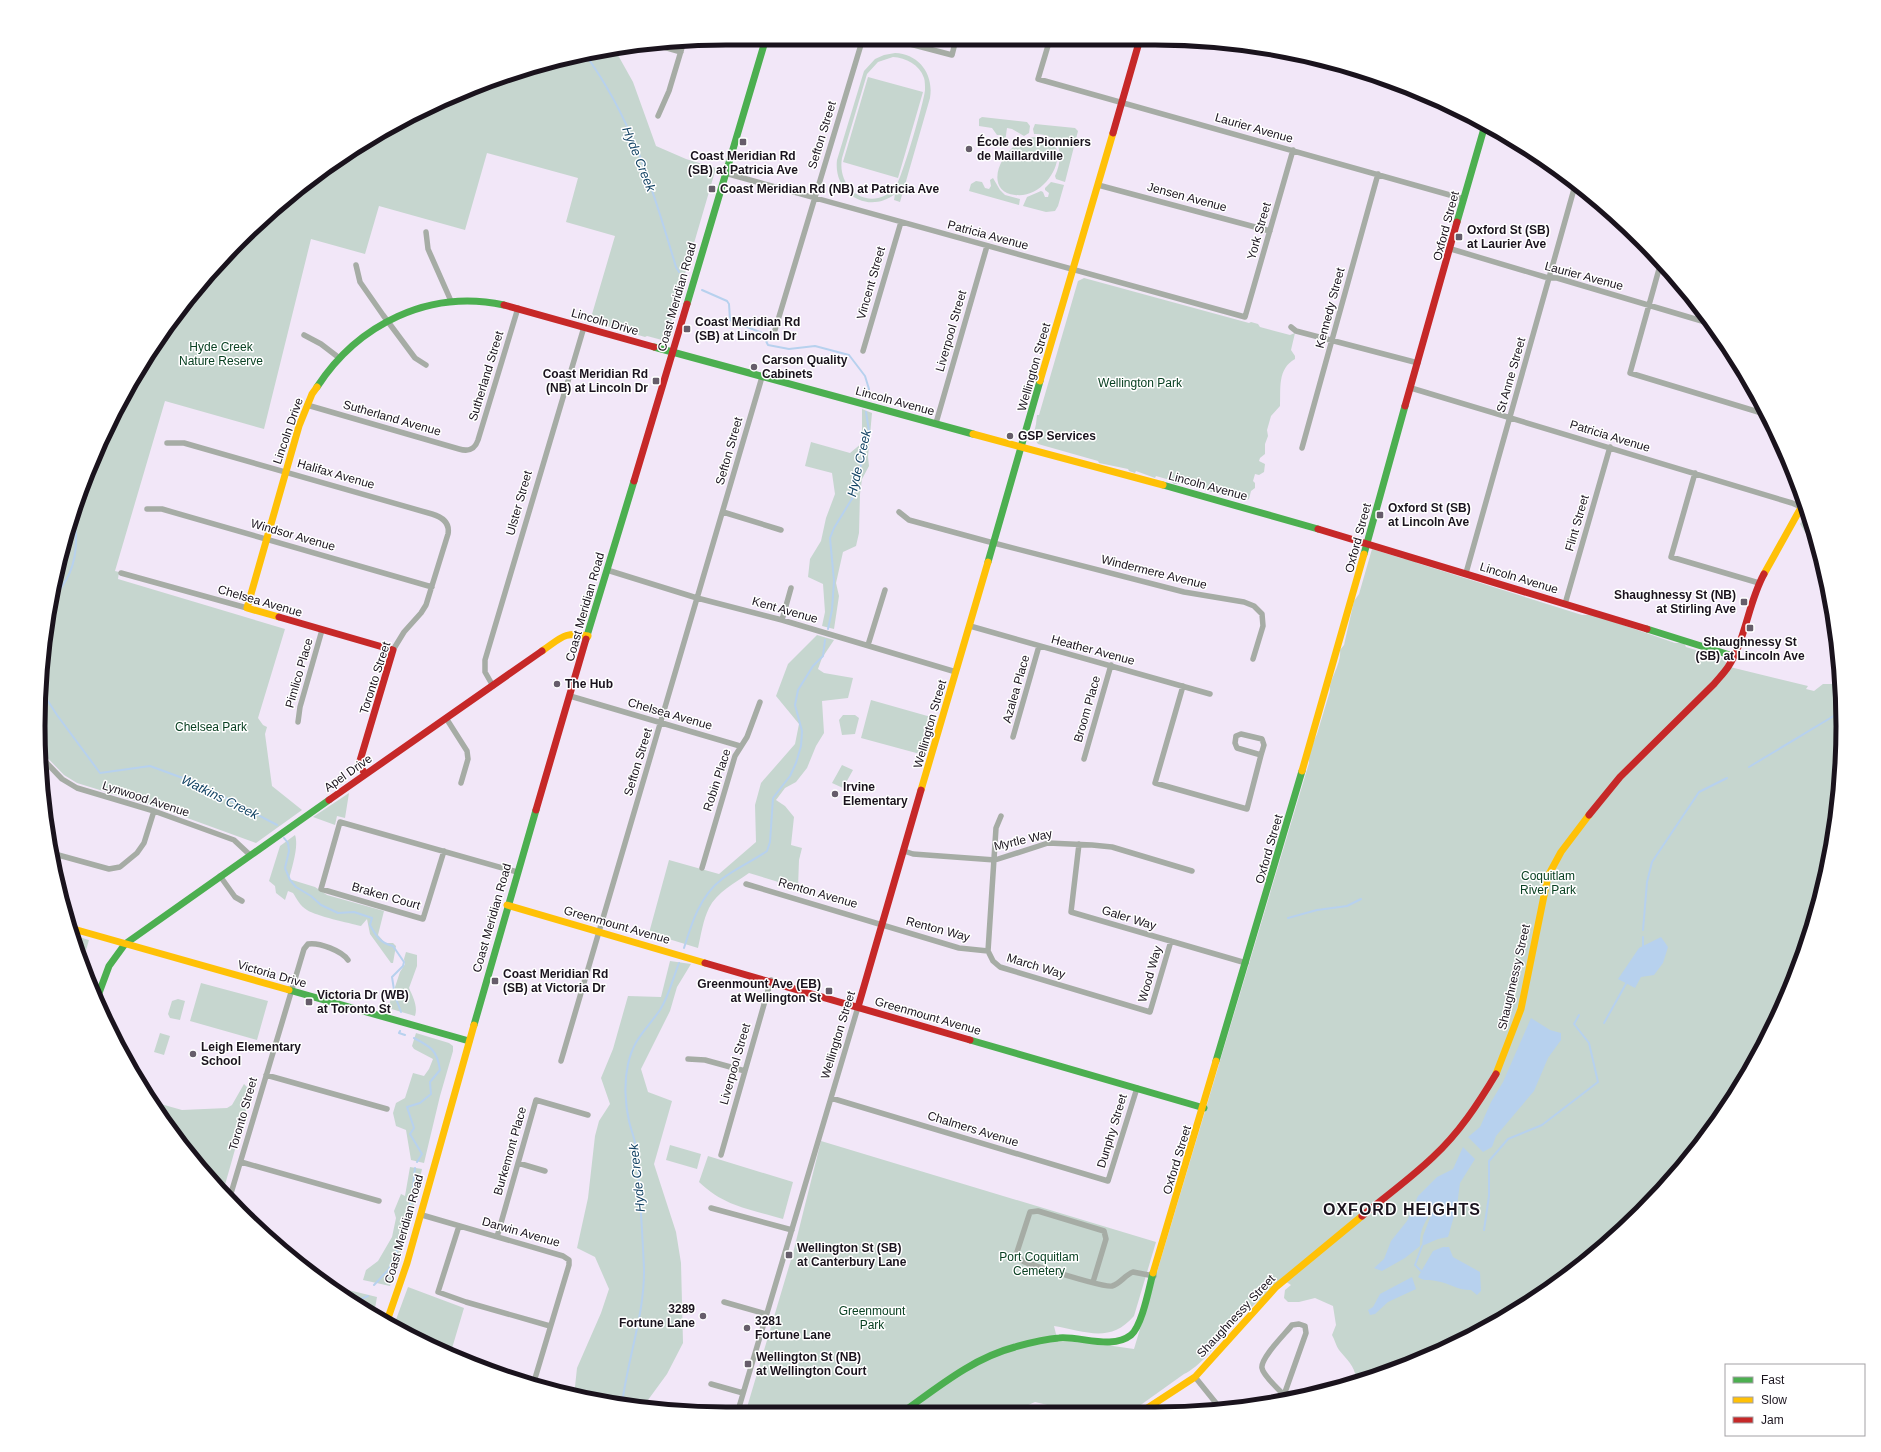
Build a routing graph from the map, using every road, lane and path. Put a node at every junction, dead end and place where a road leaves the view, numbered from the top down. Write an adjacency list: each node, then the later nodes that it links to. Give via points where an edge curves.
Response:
1 (764, 45): 14 (street, Coast Meridian Road)
2 (861, 45): 18 (street, Sefton Street)
3 (916, 45): 4 (street, via 952,55)
4 (954, 45)
5 (1048, 45): 10 (street, Laurier Avenue, via 1038,79)
6 (1138, 45): 10 (street, Wellington Street)
7 (683, 46): 9 (street)
8 (666, 48): 9 (street)
9 (681, 52): 11 (street)
10 (1122, 102): 13 (street, Laurier Avenue); 16 (street, Wellington Street)
11 (658, 116)
12 (1484, 130): 19 (street, Oxford Street)
13 (1293, 150): 15 (street, Laurier Avenue); 21 (street, York Street)
14 (725, 173): 18 (street, Patricia Avenue); 41 (street, Coast Meridian Road)
15 (1378, 174): 19 (street, Laurier Avenue); 39 (street, Kennedy Street)
16 (1098, 185): 21 (street, Jensen Avenue); 27 (street, Wellington Street)
17 (1574, 189): 28 (street, St Anne Street)
18 (815, 198): 20 (street, Patricia Avenue); 37 (street, Sefton Street)
19 (1464, 199): 24 (street, Oxford Street)
20 (901, 222): 23 (street, Patricia Avenue); 40 (street, Vincent Street)
21 (1270, 231): 32 (street, York Street)
22 (426, 232): 29 (street, via 428,249)
23 (987, 246): 27 (street, Patricia Avenue); 50 (street, Liverpool Street)
24 (1451, 249): 28 (street, Laurier Avenue); 43 (street, Oxford Street)
25 (356, 266): 33 (street, via 360,282)
26 (1659, 268): 30 (street)
27 (1074, 270): 32 (street, Patricia Avenue); 52 (street, Wellington Street)
28 (1550, 277): 30 (street, Laurier Avenue); 49 (street, St Anne Street)
29 (451, 301): 31 (street, Lincoln Drive, via 490,302); 33 (street, Lincoln Drive, via 426,305)
30 (1649, 305): 34 (street, Laurier Avenue); 48 (street, via 1630,373)
31 (518, 308): 35 (street, Lincoln Drive); 55 (street, Sutherland Street, via 478,440)
32 (1245, 317)
33 (387, 320): 42 (street, Lincoln Drive, via 364,334); 44 (street, via 414,358)
34 (1702, 321)
35 (584, 327): 41 (street, Lincoln Drive); 89 (street, Ulster Street, via 485,660 485,672)
36 (1292, 327): 39 (street, via 1296,331)
37 (775, 330)
38 (304, 336): 42 (street, via 314,339)
39 (1333, 340): 43 (street); 54 (street, Kennedy Street)
40 (863, 351)
41 (672, 352): 45 (street, Lincoln Avenue); 68 (street, Coast Meridian Road)
42 (338, 357): 47 (street, Lincoln Drive, via 318,384)
43 (1418, 363): 46 (street, Oxford Street)
44 (426, 365)
45 (762, 377): 50 (street, Lincoln Avenue); 61 (street, Sefton Street)
46 (1411, 388): 49 (street, Patricia Avenue); 67 (street, Oxford Street)
47 (307, 405): 55 (street, Sutherland Avenue, via 459,449); 56 (street, Lincoln Drive)
48 (1759, 412)
49 (1510, 418): 53 (street, Patricia Avenue); 70 (street, St Anne Street)
50 (936, 423): 52 (street, Lincoln Avenue)
51 (167, 443): 56 (street, Halifax Avenue, via 184,442)
52 (1022, 447): 66 (street, Wellington Street); 67 (street, Lincoln Avenue)
53 (1610, 447): 57 (street, Patricia Avenue); 76 (street, Flint Street)
54 (1302, 448)
55 (472, 449)
56 (286, 471): 63 (street, Halifax Avenue, via 435,514); 65 (street, Lincoln Drive)
57 (1695, 473): 58 (street, Patricia Avenue); 71 (street, via 1671,557)
58 (1799, 505)
59 (147, 509): 65 (street, Windsor Avenue, via 162,510)
60 (1801, 509): 71 (street, Shaughnessy Street)
61 (723, 512): 64 (street); 75 (street, Sefton Street)
62 (900, 512): 66 (street, Windermere Avenue, via 909,520)
63 (448, 525): 72 (street, Toronto Street, via 448,534)
64 (781, 530)
65 (266, 539): 72 (street, Windsor Avenue); 77 (street, Lincoln Drive)
66 (994, 543): 79 (street, Wellington Street); 86 (street, Windermere Avenue, via 1184,592 1249,604 1262,614 1263,626)
67 (1368, 543): 70 (street, Lincoln Avenue); 126 (street, Oxford Street)
68 (607, 570): 75 (street, Kent Avenue); 81 (street, Coast Meridian Road)
69 (121, 573): 77 (street, Chelsea Avenue)
70 (1466, 573): 76 (street, Lincoln Avenue)
71 (1759, 583): 85 (street, Shaughnessy Street)
72 (432, 587): 84 (street, Toronto Street, via 424,609 404,632)
73 (791, 588): 78 (street)
74 (885, 590): 82 (street)
75 (697, 598): 78 (street, Kent Avenue); 96 (street, Sefton Street)
76 (1565, 604): 85 (street, Lincoln Avenue)
77 (247, 608): 80 (street, Chelsea Avenue)
78 (782, 620): 82 (street, Kent Avenue)
79 (970, 626): 83 (street, Heather Avenue); 88 (street, Wellington Street)
80 (322, 630): 84 (street, Chelsea Avenue); 95 (street, Pimlico Place, via 300,706)
81 (588, 636): 89 (street, Apel Drive, via 567,634); 92 (street, Coast Meridian Road)
82 (868, 645): 88 (street, Kent Avenue)
83 (1039, 646): 87 (street, Heather Avenue); 97 (street, Azalea Place)
84 (393, 650): 102 (street, Toronto Street, via 359,764)
85 (1734, 656): 160 (street, Shaughnessy Street, via 1714,684 1601,798 1561,852 1548,876 1516,1025 1496,1074 1474,1110 1433,1157 1276,1287)
86 (1253, 658)
87 (1111, 665): 90 (street, Heather Avenue); 100 (street, Broom Place)
88 (956, 672): 108 (street, Wellington Street)
89 (493, 686): 94 (street, Apel Drive)
90 (1183, 686): 91 (street, Heather Avenue); 99 (street, via 1155,783 1247,810)
91 (1210, 694)
92 (570, 696): 96 (street, Chelsea Avenue); 114 (street, Coast Meridian Road)
93 (760, 702): 98 (street, Robin Place, via 747,737)
94 (446, 718): 102 (street, Apel Drive); 103 (street, via 467,751 468,759)
95 (298, 722)
96 (661, 723): 98 (street, Chelsea Avenue); 121 (street, Sefton Street)
97 (1013, 737)
98 (740, 746): 112 (street, Robin Place)
99 (1261, 755): 99 (street, via 1237,748 1236,736 1241,734 1262,740 1264,745)
100 (1084, 759)
101 (46, 762): 104 (street, Lynwood Avenue, via 62,779 77,788)
102 (365, 774): 110 (street, Apel Drive)
103 (461, 783)
104 (154, 811): 109 (street, via 144,843 137,853 120,867 109,869); 110 (street, Lynwood Avenue, via 234,840)
105 (1001, 816): 111 (street, via 996,828)
106 (1079, 844): 111 (street, Myrtle Way, via 1048,844); 113 (street, Myrtle Way, via 1112,847); 122 (street, Galer Way, via 1071,912)
107 (444, 851): 107 (street, Braken Court, via 340,822 321,889 423,919); 114 (street)
108 (904, 851): 111 (street, Myrtle Way, via 913,854); 119 (street, Wellington Street)
109 (57, 855)
110 (250, 855): 115 (street, Apel Drive)
111 (995, 860): 124 (street)
112 (702, 868)
113 (1192, 871)
114 (517, 872): 118 (street, Coast Meridian Road)
115 (220, 876): 117 (street, via 235,897); 123 (street, Apel Drive)
116 (746, 884): 119 (street, Renton Avenue)
117 (242, 901)
118 (507, 905): 121 (street, Greenmount Avenue); 132 (street, Coast Meridian Road)
119 (883, 924): 124 (street, Renton Way, via 960,948); 130 (street, Wellington Street)
120 (76, 930): 123 (street, Victoria Drive)
121 (599, 931): 127 (street, Greenmount Avenue); 134 (street, Sefton Street)
122 (1171, 941): 126 (street, Galer Way); 131 (street, Wood Way)
123 (124, 944): 128 (street, Victoria Drive); 129 (street, Apel Drive, via 108,967)
124 (988, 951): 131 (street, March Way, via 1000,968)
125 (348, 960): 128 (street, Toronto Street, via 339,951 308,944 304,949)
126 (1246, 963): 139 (street, Oxford Street)
127 (771, 980): 130 (street, Greenmount Avenue); 135 (street, Liverpool Street)
128 (291, 991): 132 (street, Victoria Drive); 136 (street, Toronto Street)
129 (99, 992)
130 (858, 1007): 137 (street, Greenmount Avenue); 138 (street, Wellington Street)
131 (1150, 1012)
132 (469, 1040): 150 (street, Coast Meridian Road)
133 (688, 1059): 135 (street, via 705,1060)
134 (561, 1061)
135 (745, 1071): 142 (street, Liverpool Street)
136 (266, 1075): 140 (street); 143 (street, Toronto Street)
137 (1137, 1088): 139 (street, Greenmount Avenue); 146 (street, Dunphy Street)
138 (831, 1098): 146 (street, Chalmers Avenue); 152 (street, Wellington Street)
139 (1204, 1108): 154 (street, Oxford Street)
140 (387, 1109)
141 (588, 1115): 144 (street, Burkemont Place, via 536,1100)
142 (721, 1155)
143 (241, 1162): 147 (street, Toronto Street); 148 (street)
144 (518, 1163): 145 (street); 153 (street, Burkemont Place)
145 (545, 1171)
146 (1108, 1181)
147 (231, 1194)
148 (379, 1201)
149 (711, 1208): 152 (street)
150 (422, 1215): 151 (street, Darwin Avenue); 158 (street, Coast Meridian Road)
151 (459, 1226): 153 (street, Darwin Avenue); 159 (street, via 438,1292)
152 (792, 1230): 157 (street, Wellington Street)
153 (497, 1237): 159 (street, Darwin Avenue, via 569,1260)
154 (1154, 1276): 155 (street, via 1136,1272 1112,1286); 168 (street, Oxford Street, via 1139,1324 1127,1339 1116,1342 1062,1338 1001,1351 971,1366)
155 (1093, 1282): 155 (street, via 1027,1263 1019,1258 1017,1252 1030,1212 1038,1211 1104,1231 1106,1239)
156 (724, 1302): 157 (street)
157 (766, 1314): 163 (street, Wellington Street)
158 (388, 1318)
159 (550, 1326): 161 (street)
160 (1195, 1377): 166 (street); 169 (street, Shaughnessy Street)
161 (535, 1379)
162 (710, 1384): 163 (street)
163 (743, 1393): 167 (street, Wellington Street)
164 (1281, 1395): 165 (street, via 1263,1372 1262,1364 1292,1325 1299,1324 1305,1326 1306,1333)
165 (1284, 1395)
166 (1217, 1404)
167 (739, 1407)
168 (910, 1407)
169 (1149, 1407)

